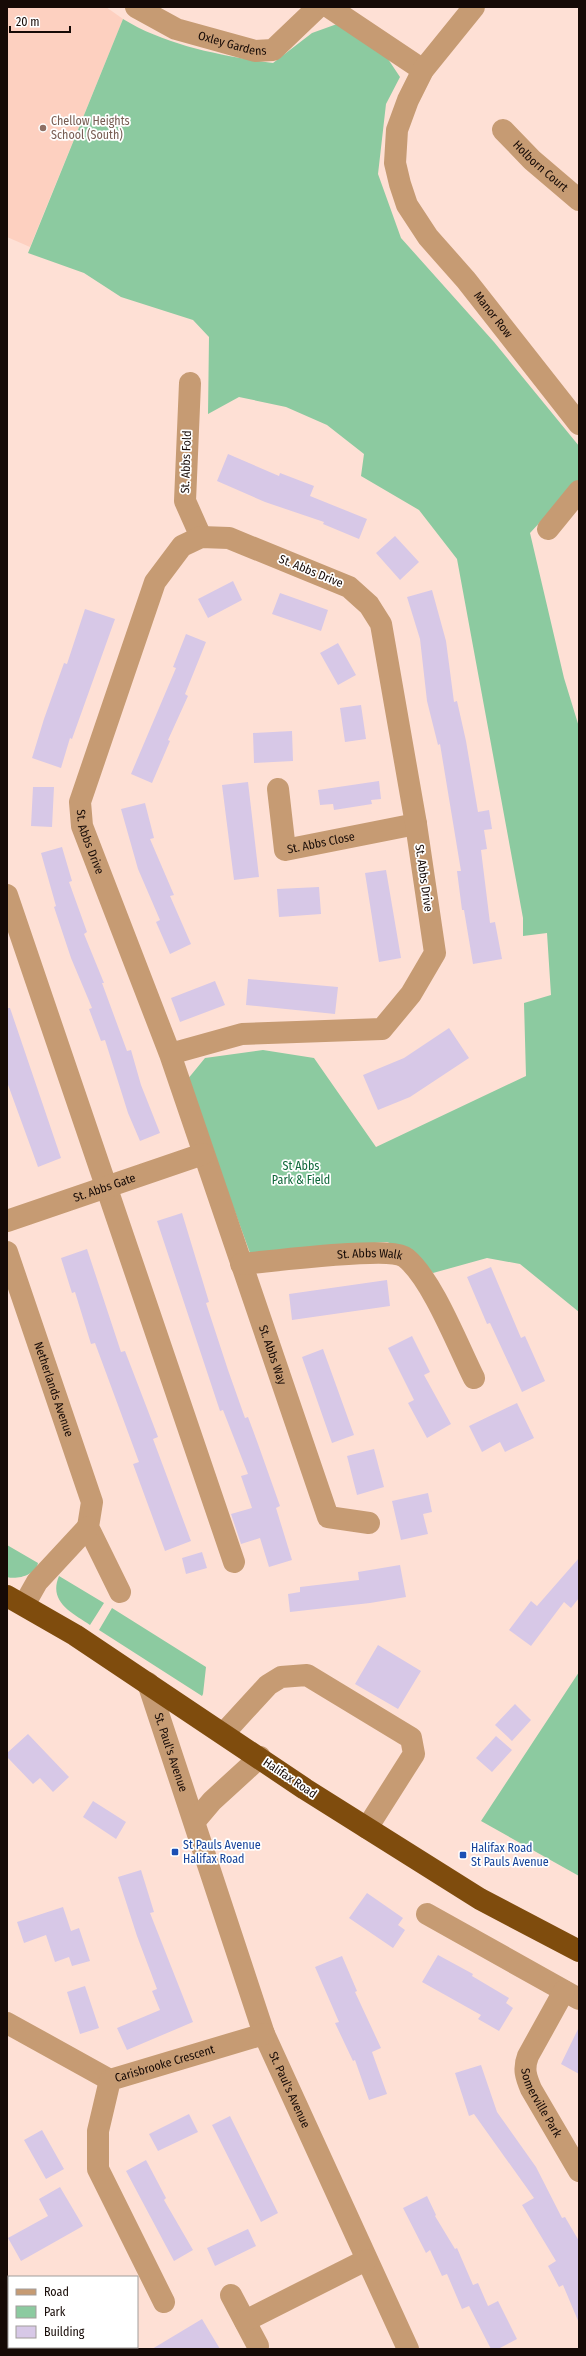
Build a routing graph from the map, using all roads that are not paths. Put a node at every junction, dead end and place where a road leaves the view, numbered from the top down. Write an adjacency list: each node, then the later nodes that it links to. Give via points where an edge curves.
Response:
1 (136, 7): 2 (street, Oxley Gardens, via 176,28 255,51 274,50)
2 (318, 7)
3 (329, 7): 5 (street)
4 (474, 7): 5 (street, Manor Row)
5 (423, 70): 9 (street, Manor Row, via 397,130 395,162 407,205 428,237 466,280)
6 (503, 130): 7 (street, Holborn Court, via 532,160)
7 (579, 200)
8 (190, 383): 12 (street, St. Abbs Fold, via 185,501)
9 (579, 424)
10 (579, 491): 11 (street)
11 (548, 528)
12 (201, 537): 14 (street, St. Abbs Drive, via 229,538 257,549 349,587 370,605 382,624); 16 (street, St. Abbs Drive, via 182,546 155,582 80,802 82,826)
13 (278, 789): 14 (street, St. Abbs Close, via 286,854)
14 (416, 824): 16 (street, St. Abbs Drive, via 435,953 411,994 382,1030 242,1034)
15 (7, 896): 18 (street)
16 (170, 1054): 17 (street, St. Abbs Drive)
17 (203, 1154): 18 (street, St. Abbs Gate); 21 (street, St. Abbs Way)
18 (108, 1187): 19 (street, St. Abbs Gate); 25 (street)
19 (7, 1221)
20 (7, 1252): 24 (street, Netherlands Avenue, via 92,1502)
21 (241, 1264): 22 (street, St. Abbs Walk, via 378,1252 405,1256 423,1275); 23 (street, St. Abbs Way, via 328,1517)
22 (474, 1378)
23 (369, 1523)
24 (88, 1527): 26 (street); 27 (street)
25 (234, 1562)
26 (120, 1592)
27 (16, 1601): 28 (highway, Halifax Road)
28 (148, 1683): 29 (highway, Halifax Road); 31 (street, St. Paul's Avenue)
29 (224, 1733): 30 (highway, Halifax Road); 32 (street, via 268,1685 281,1677 307,1675 410,1738 414,1754)
30 (260, 1757): 31 (street, via 212,1801); 32 (highway, Halifax Road)
31 (195, 1821): 37 (street, St. Paul's Avenue)
32 (367, 1828): 34 (highway, Halifax Road, via 480,1899)
33 (427, 1914): 35 (street, Somerville Park)
34 (579, 1951)
35 (571, 1995): 39 (street, Somerville Park, via 525,2064 531,2089)
36 (7, 2023): 38 (street)
37 (264, 2034): 38 (street, Carisbrooke Crescent); 40 (street, St. Paul's Avenue)
38 (110, 2080): 42 (street, Carisbrooke Crescent, via 98,2131 98,2169)
39 (579, 2170)
40 (366, 2260): 43 (street); 45 (street, St. Paul's Avenue)
41 (231, 2294): 43 (street)
42 (164, 2302)
43 (245, 2321): 44 (street)
44 (258, 2346)
45 (408, 2349)

